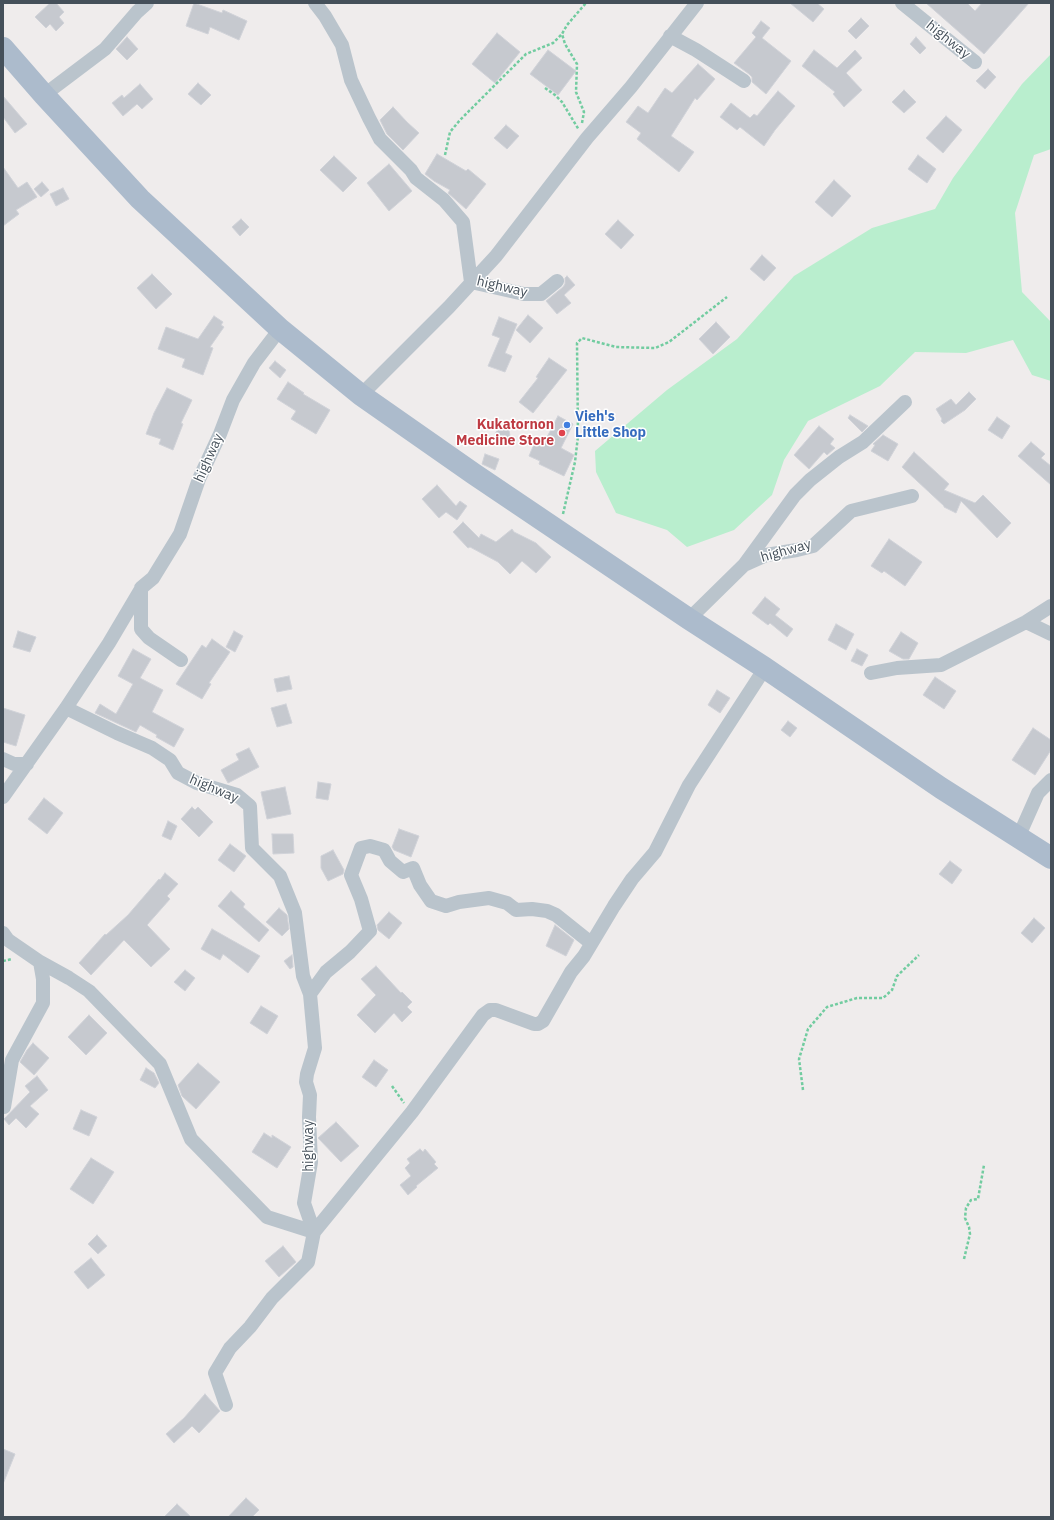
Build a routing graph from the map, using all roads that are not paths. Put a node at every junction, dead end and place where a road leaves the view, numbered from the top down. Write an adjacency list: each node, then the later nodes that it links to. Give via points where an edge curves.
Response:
1 (147, 3): 9 (street, via 105,49)
2 (315, 3): 11 (street, highway, via 342,45 351,80 380,138 416,178 444,200 463,222)
3 (697, 3): 5 (street)
4 (902, 3): 7 (street, highway)
5 (670, 36): 8 (street); 11 (street, via 631,87 586,138 496,256)
6 (3, 48): 9 (main road)
7 (975, 62)
8 (744, 82)
9 (44, 94): 12 (main road, via 140,199)
10 (557, 281): 11 (street, highway, via 541,294 524,294)
11 (471, 282): 13 (street)
12 (280, 329): 13 (main road); 17 (street, highway, via 254,363 233,400 199,479 180,534 153,578)
13 (361, 395): 19 (main road)
14 (905, 402): 16 (street, highway, via 863,442 839,457 795,495)
15 (912, 496): 16 (street, highway, via 851,510 813,546 766,555)
16 (744, 565): 19 (street, highway)
17 (141, 588): 22 (street, via 140,629); 25 (street, highway, via 109,643)
18 (1051, 606): 20 (street)
19 (689, 619): 23 (main road)
20 (1026, 622): 21 (street); 24 (street, via 941,665 897,668)
21 (1051, 634)
22 (181, 660)
23 (765, 668): 30 (main road); 33 (street, via 689,785 655,852 632,879)
24 (871, 673)
25 (66, 708): 27 (street, highway); 35 (street, highway, via 152,748 170,760 178,773 197,783 237,795 250,806 252,848 280,876 295,913 303,976)
26 (3, 759): 27 (street, via 14,764)
27 (27, 764): 29 (street, highway)
28 (1051, 780): 30 (street, via 1038,793)
29 (3, 797)
30 (1018, 838): 31 (main road)
31 (1051, 858)
32 (3, 933): 34 (street, via 8,940)
33 (591, 943): 35 (street, via 556,915 547,911 516,910 507,903 489,898 446,906 431,901 413,868 403,872 390,861 384,850 370,846 361,848 351,875 362,899 370,931 326,972); 37 (street, via 543,1021 534,1024 496,1010 490,1010 483,1015 412,1112)
34 (40, 962): 36 (street, via 44,979 43,1003 12,1060); 37 (street, via 89,991 160,1064 191,1139 267,1217)
35 (310, 994): 37 (street, highway, via 315,1048 306,1082 310,1095 311,1162 304,1203)
36 (4, 1107)
37 (314, 1232): 38 (street, via 308,1262 272,1298 230,1348 215,1373)
38 (226, 1405)

